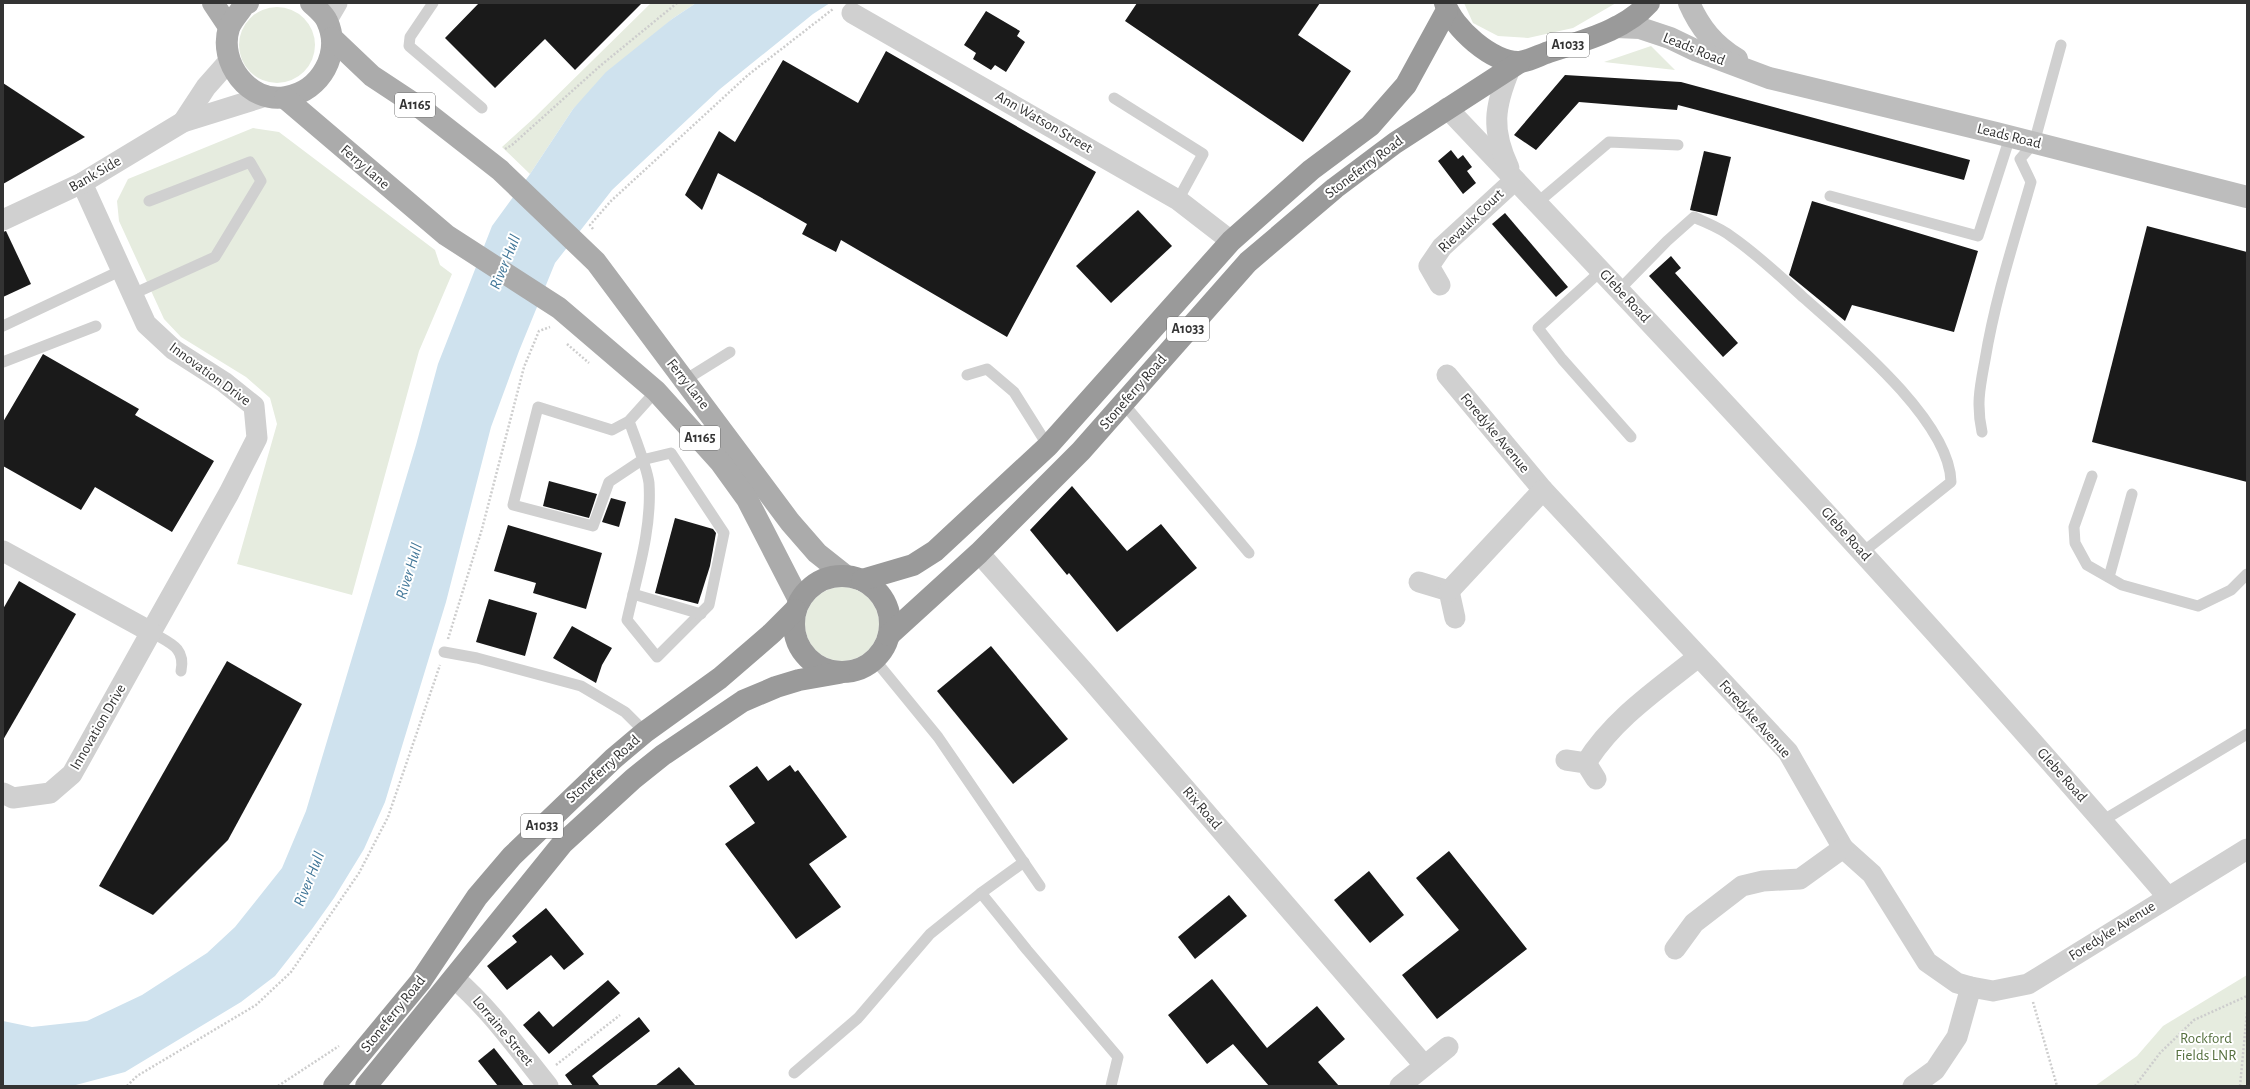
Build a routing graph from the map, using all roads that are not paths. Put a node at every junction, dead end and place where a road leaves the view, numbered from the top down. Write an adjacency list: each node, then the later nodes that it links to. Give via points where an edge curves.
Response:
1 (213, 3): 10 (main road)
2 (248, 3): 10 (main road, A1165)
3 (311, 3): 9 (main road, A1165)
4 (433, 3): 18 (lane, via 410,37 409,46)
5 (1649, 3): 11 (highway, A1033)
6 (1689, 3): 15 (main road, Leads Road, via 1698,23 1720,49)
7 (1446, 7): 14 (highway, A1033, via 1463,31 1479,47); 32 (highway, Stoneferry Road / A1033, via 1406,85 1370,126 1311,170)
8 (843, 10): 28 (street, Ann Watson Street)
9 (332, 20): 16 (main road, via 330,60 318,81 302,93); 44 (main road, Ferry Lane / A1165, via 372,76 422,109 492,165 596,262)
10 (229, 27): 13 (main road, A1165, via 226,48)
11 (1616, 27): 14 (highway, A1033); 15 (main road, Leads Road, via 1640,28 1670,38)
12 (2061, 45): 22 (lane)
13 (229, 61): 16 (main road, A1165, via 241,81); 20 (street, Bank Side, via 206,87)
14 (1515, 66): 19 (highway, Stoneferry Road / A1033); 24 (street, Glebe Road, via 1501,90 1496,124 1499,148)
15 (1769, 78): 21 (main road, Leads Road)
16 (276, 97): 20 (street, Bank Side); 45 (main road, Ferry Lane / A1165, via 446,235 560,308)
17 (1114, 98): 28 (lane, via 1203,154)
18 (482, 108)
19 (1446, 108): 24 (street, Glebe Road); 46 (highway, Stoneferry Road / A1033, via 1335,188 1248,262)
20 (183, 122): 25 (street, Bank Side)
21 (2010, 137): 22 (main road, Leads Road); 26 (lane, via 1978,236)
22 (2034, 143): 27 (main road, Leads Road); 48 (lane, via 2020,159 2031,182 1991,322 1978,392)
23 (1678, 145): 30 (lane, via 1609,142)
24 (1515, 180): 30 (street, Glebe Road); 35 (street, Rievaulx Court, via 1448,242 1429,266)
25 (82, 183): 31 (street, Bank Side); 33 (street, Innovation Drive)
26 (1830, 196)
27 (2247, 197)
28 (1178, 200): 32 (street, Ann Watson Street)
29 (149, 201): 37 (lane, via 250,162 261,181 215,257)
30 (1537, 203): 34 (street, Glebe Road)
31 (3, 220)
32 (1231, 241): 50 (highway, Stoneferry Road / A1033)
33 (122, 270): 37 (street, Innovation Drive); 38 (lane)
34 (1601, 271): 36 (street, Glebe Road); 49 (lane, via 1538,328)
35 (1440, 285)
36 (1619, 290): 56 (street, Glebe Road); 56 (lane, via 1694,217 1731,236 1769,267 1850,339 1908,396 1942,446 1951,467 1951,482)
37 (133, 294): 68 (street, Innovation Drive, via 146,324 174,350 224,382 254,406 257,438 230,493)
38 (3, 326)
39 (96, 326): 41 (lane)
40 (730, 352): 44 (lane)
41 (3, 362)
42 (967, 375): 50 (lane, via 988,369 1014,392)
43 (1447, 376): 53 (street, Foredyke Avenue)
44 (685, 380): 61 (main road, Ferry Lane / A1165, via 790,522 817,553)
45 (656, 390): 47 (lane); 65 (main road, Ferry Lane / A1165, via 721,463 747,499)
46 (1123, 403): 57 (lane); 58 (highway, Stoneferry Road / A1033, via 1081,451)
47 (630, 422): 51 (lane); 51 (lane, via 612,430 538,407 513,505 593,526 609,482)
48 (1982, 432)
49 (1631, 437)
50 (1048, 446): 61 (highway, Stoneferry Road / A1033, via 936,551 913,565)
51 (642, 460): 64 (lane, via 649,482 647,535); 66 (lane, via 671,453 724,533 709,605)
52 (2092, 476): 60 (lane, via 2074,527 2075,543 2087,565)
53 (1543, 490): 63 (street); 71 (street, Foredyke Avenue)
54 (2132, 494): 60 (lane)
55 (3, 552): 68 (street)
56 (1863, 552): 79 (street, Glebe Road)
57 (1248, 553)
58 (978, 554): 69 (highway, Stoneferry Road / A1033); 90 (street, Rix Road, via 1086,674)
59 (2247, 574): 60 (lane, via 2231,590 2198,606 2122,585)
60 (2109, 577)
61 (854, 578): 65 (highway, via 832,576 819,581 808,589); 69 (highway, via 876,589 885,603 890,618)
62 (1419, 582): 63 (street)
63 (1449, 591): 67 (street)
64 (633, 594): 66 (lane); 66 (lane, via 627,620 657,657)
65 (797, 605): 74 (highway, via 793,625 795,639 802,652 812,663 825,670); 75 (highway, Stoneferry Road / A1033, via 772,633 720,678)
66 (701, 614)
67 (1455, 618)
68 (151, 632): 73 (lane, via 180,650 183,656); 78 (street, Innovation Drive, via 72,774 50,793 13,798)
69 (890, 635): 72 (highway)
70 (444, 652): 75 (lane, via 477,658 581,686 625,712)
71 (1698, 657): 77 (street, via 1624,717 1598,744); 80 (street, Foredyke Avenue, via 1788,752)
72 (875, 660): 74 (highway, via 852,672); 82 (lane, via 938,737)
73 (181, 671)
74 (840, 673): 87 (highway, Stoneferry Road / A1033, via 800,680 743,701 663,755 562,844)
75 (644, 732): 93 (highway, Stoneferry Road / A1033, via 575,794 512,856 477,897 420,982)
76 (2247, 734): 79 (lane)
77 (1583, 767)
78 (3, 794)
79 (2102, 821): 85 (street, Glebe Road)
80 (1843, 848): 86 (street, via 1800,879 1763,881 1742,886 1694,923); 88 (street, Foredyke Avenue, via 1872,874 1927,962 1957,983)
81 (2247, 848): 85 (street, Foredyke Avenue)
82 (1024, 862): 83 (lane); 84 (lane)
83 (1040, 886)
84 (981, 893): 91 (lane, via 930,934 858,1018); 95 (lane, via 1118,1057)
85 (2167, 896): 88 (street, Foredyke Avenue, via 2028,984 1993,991)
86 (1675, 949)
87 (454, 978): 92 (street, Lorraine Street, via 471,992 495,1019); 94 (highway, Stoneferry Road / A1033)
88 (1971, 986): 97 (street, via 1957,1037 1935,1070)
89 (1448, 1047): 90 (street)
90 (1424, 1065): 96 (street)
91 (794, 1073)
92 (545, 1082)
93 (334, 1086)
94 (366, 1086)
95 (1111, 1086)
96 (1400, 1086)
97 (1913, 1086)

